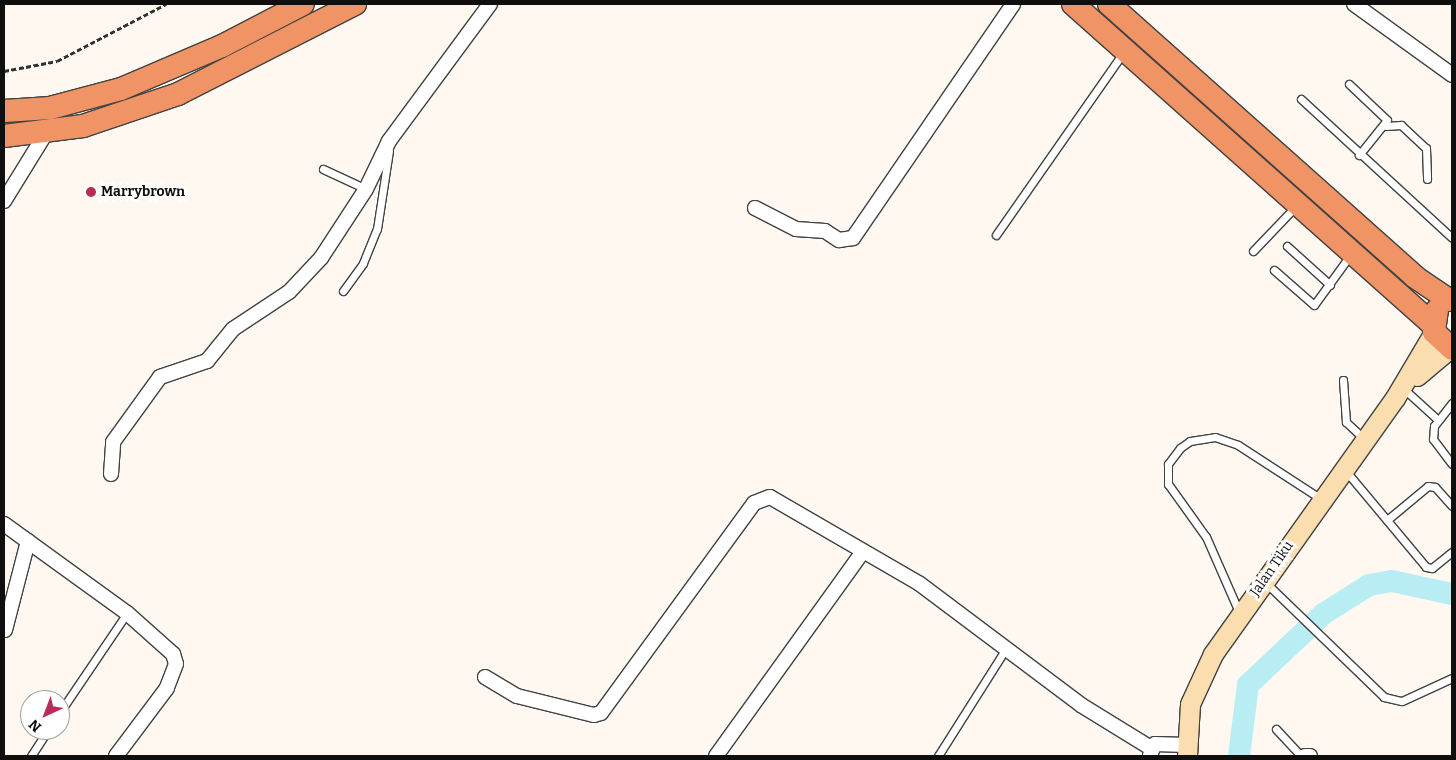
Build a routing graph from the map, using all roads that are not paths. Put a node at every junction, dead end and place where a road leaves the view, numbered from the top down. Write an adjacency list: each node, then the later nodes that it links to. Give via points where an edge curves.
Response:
1 (303, 4): 12 (highway, via 222,46 122,89 50,108)
2 (355, 4): 14 (highway, via 178,94 127,114)
3 (490, 4): 16 (street)
4 (1013, 4): 23 (street, via 853,238 839,240 825,231 796,229)
5 (1073, 4): 8 (highway)
6 (1109, 4): 32 (highway, via 1415,277)
7 (1354, 4): 9 (street)
8 (1125, 50): 22 (highway); 24 (lane)
9 (1452, 75)
10 (1349, 84): 13 (lane, via 1384,114)
11 (1301, 99): 17 (lane)
12 (4, 111)
13 (1386, 126): 17 (lane); 19 (lane, via 1401,125 1426,148)
14 (46, 133): 15 (highway); 21 (street)
15 (4, 136)
16 (390, 141): 20 (street); 31 (lane, via 377,229 362,263)
17 (1359, 155): 25 (lane)
18 (323, 169): 20 (lane)
19 (1427, 179)
20 (366, 189): 42 (street, via 326,251 289,292 233,329 207,361 166,373 153,385 113,442)
21 (4, 200)
22 (1298, 204): 27 (lane); 28 (highway)
23 (755, 208)
24 (996, 235)
25 (1452, 238)
26 (1287, 246): 30 (lane)
27 (1253, 251)
28 (1352, 252): 30 (lane); 33 (highway)
29 (1274, 270): 30 (lane, via 1314,305)
30 (1330, 285)
31 (343, 290)
32 (1451, 300): 33 (highway, via 1437,310)
33 (1433, 328): 34 (highway); 36 (main road, Jalan Tiku)
34 (1451, 349): 36 (main road, Jalan Tiku)
35 (1343, 380): 39 (lane, via 1346,422)
36 (1399, 393): 38 (lane); 39 (main road, Jalan Tiku)
37 (1452, 403): 38 (lane)
38 (1438, 420): 40 (lane, via 1434,445)
39 (1364, 440): 41 (main road, Jalan Tiku)
40 (1452, 464)
41 (1344, 468): 43 (main road, Jalan Tiku); 45 (lane)
42 (111, 474)
43 (1321, 499): 50 (main road, Jalan Tiku); 52 (lane, via 1270,463 1215,437 1190,441 1168,464 1168,484 1206,537)
44 (1452, 506): 45 (lane, via 1435,487 1428,486)
45 (1387, 520): 48 (lane, via 1429,569)
46 (5, 528): 47 (street)
47 (28, 541): 51 (street); 53 (street)
48 (1452, 552)
49 (862, 553): 54 (street, via 920,584); 55 (street, via 770,497 754,503 601,712 594,715 517,696); 64 (street)
50 (1264, 580): 52 (main road, Jalan Tiku); 56 (lane, via 1393,701)
51 (126, 613): 57 (lane); 63 (street, via 165,645 176,664 167,688)
52 (1240, 614): 60 (main road, Jalan Tiku, via 1198,682 1190,704)
53 (5, 630)
54 (1007, 647): 61 (street, via 1081,705); 65 (lane)
55 (485, 677)
56 (1452, 678)
57 (70, 697)
58 (1276, 729): 66 (lane)
59 (41, 740): 62 (lane)
60 (1187, 751): 61 (street)
61 (1150, 752)
62 (31, 756)
63 (116, 756)
64 (716, 756)
65 (938, 756)
66 (1301, 756)
67 (1305, 756): 68 (street)
68 (1310, 756)

